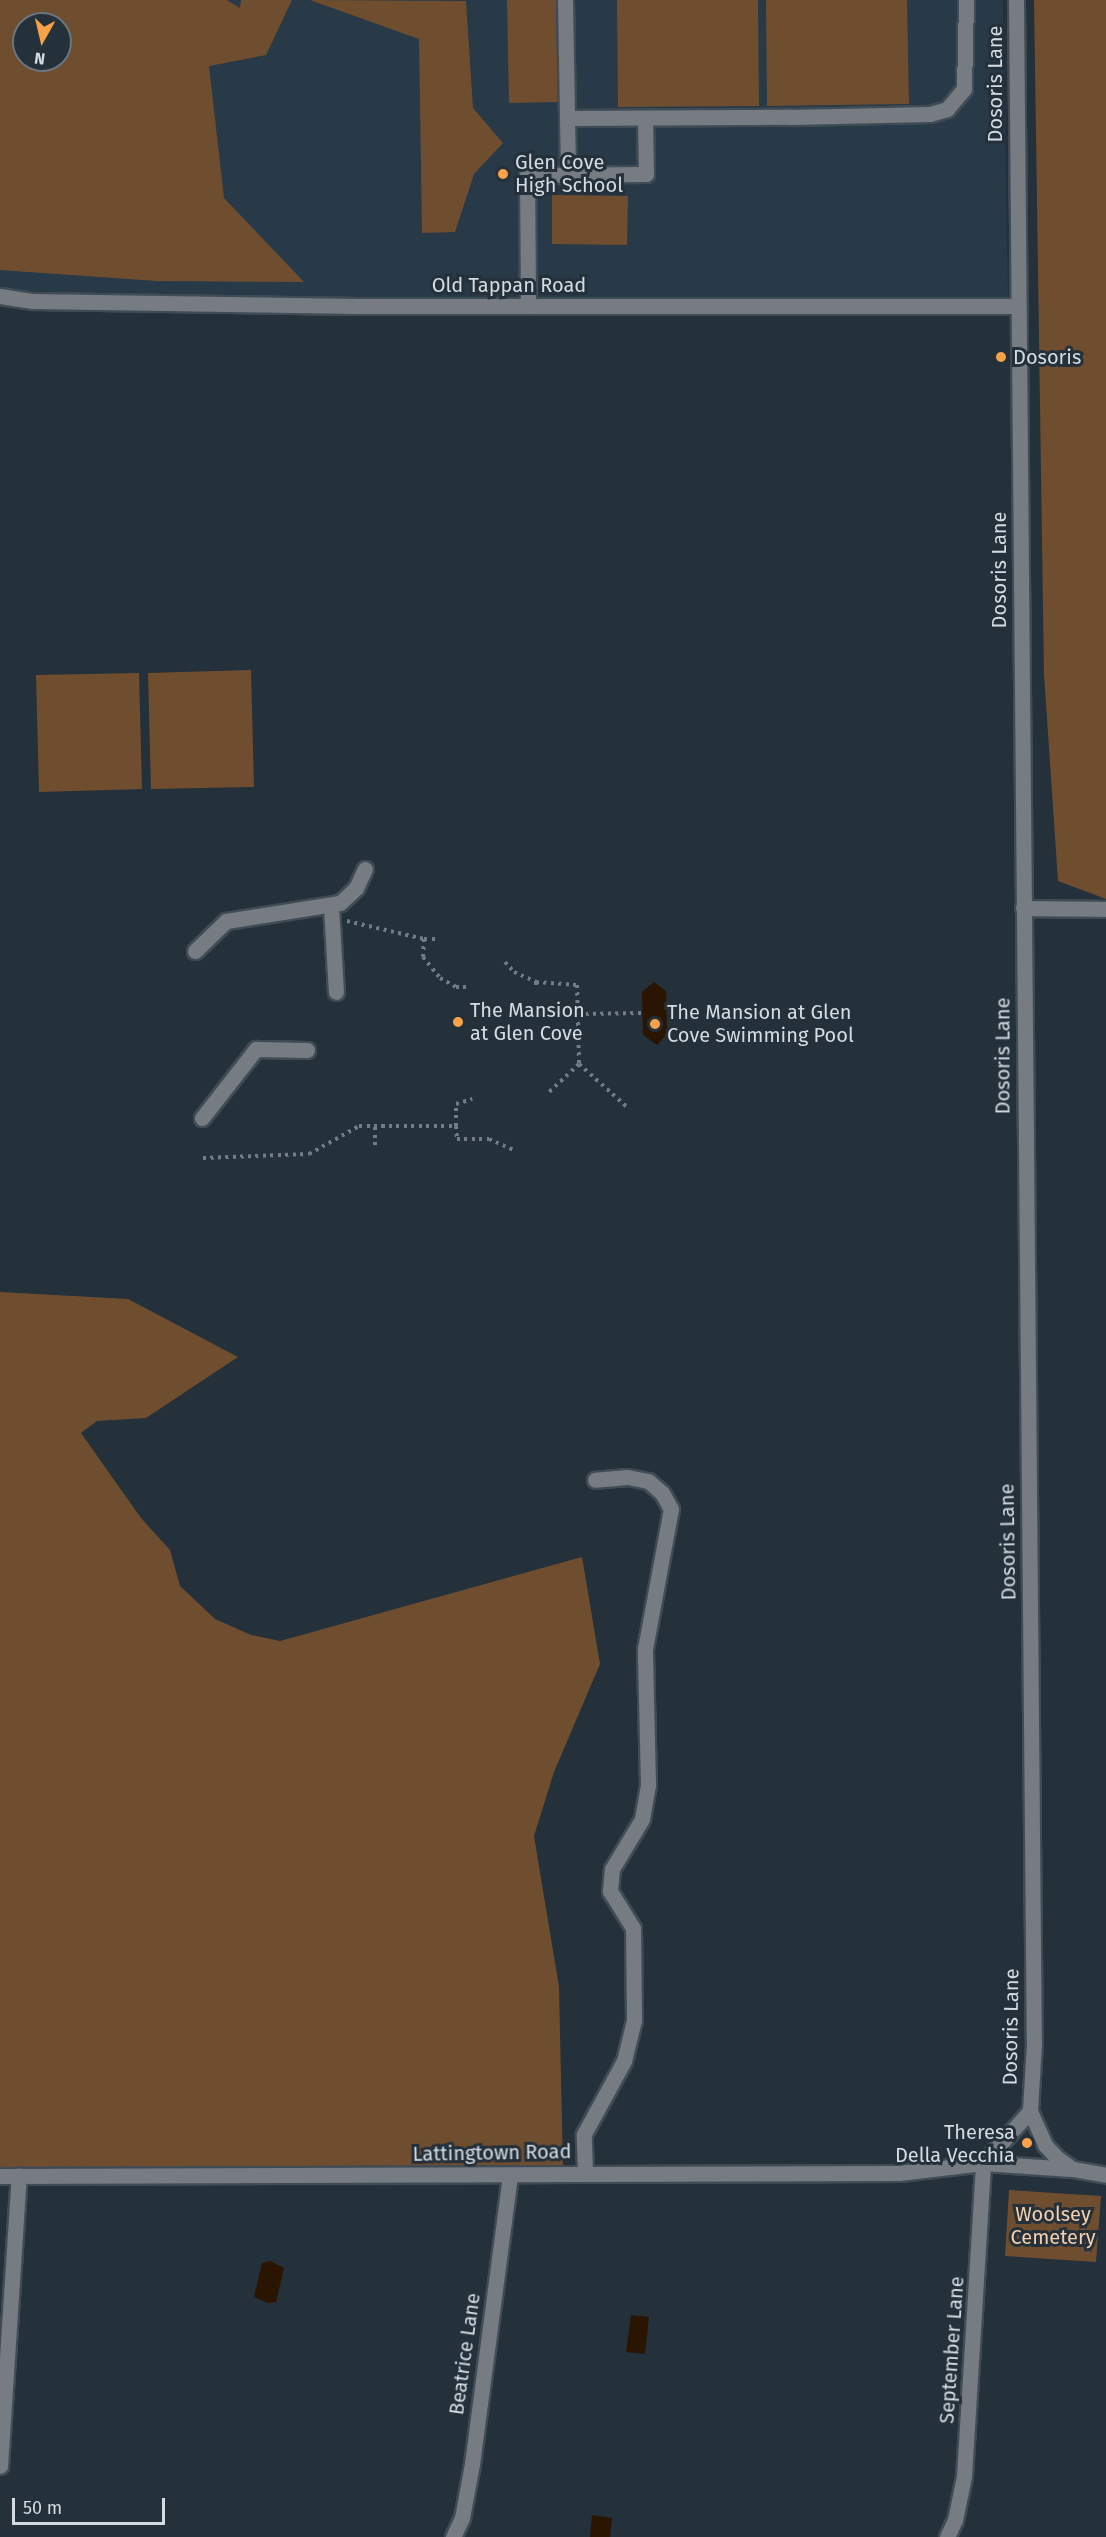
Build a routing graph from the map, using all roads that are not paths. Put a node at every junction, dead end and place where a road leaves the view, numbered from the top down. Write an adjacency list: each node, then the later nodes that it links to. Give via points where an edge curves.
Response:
1 (565, 0): 4 (street)
2 (966, 0): 5 (street, via 964,89 947,109 930,114)
3 (1016, 0): 9 (street, Dosoris Lane)
4 (567, 118): 5 (street); 6 (street)
5 (645, 118): 6 (street, via 646,174)
6 (568, 174): 8 (street, via 527,175)
7 (0, 296): 8 (street, Old Tappan Road, via 45,301)
8 (528, 306): 9 (street, Old Tappan Road)
9 (1018, 306): 11 (street, Dosoris Lane)
10 (364, 869): 13 (street, via 356,888)
11 (1023, 908): 12 (street); 19 (street, Dosoris Lane, via 1034,2032)
12 (1106, 909)
13 (331, 912): 14 (street, via 226,921); 15 (street)
14 (195, 951)
15 (336, 992)
16 (307, 1050): 17 (street, via 256,1049)
17 (202, 1118)
18 (594, 1480): 22 (street, via 627,1477 648,1481 662,1493 670,1509 645,1649 648,1785 642,1819 612,1869 610,1891 633,1928 634,2020 624,2061 584,2134)
19 (1030, 2112): 20 (street); 21 (street, via 1045,2145)
20 (983, 2163): 21 (street, Lattingtown Road); 22 (street, Lattingtown Road, via 899,2172); 29 (street, September Lane, via 964,2476 955,2520)
21 (1073, 2169): 24 (street, Lattingtown Road)
22 (585, 2172): 23 (street, Lattingtown Road)
23 (510, 2174): 26 (street, Lattingtown Road); 28 (street, Beatrice Lane, via 472,2464 462,2518)
24 (1106, 2175)
25 (0, 2176): 26 (street, Lattingtown Road)
26 (19, 2176): 27 (street)
27 (0, 2466)
28 (453, 2537)
29 (947, 2537)

